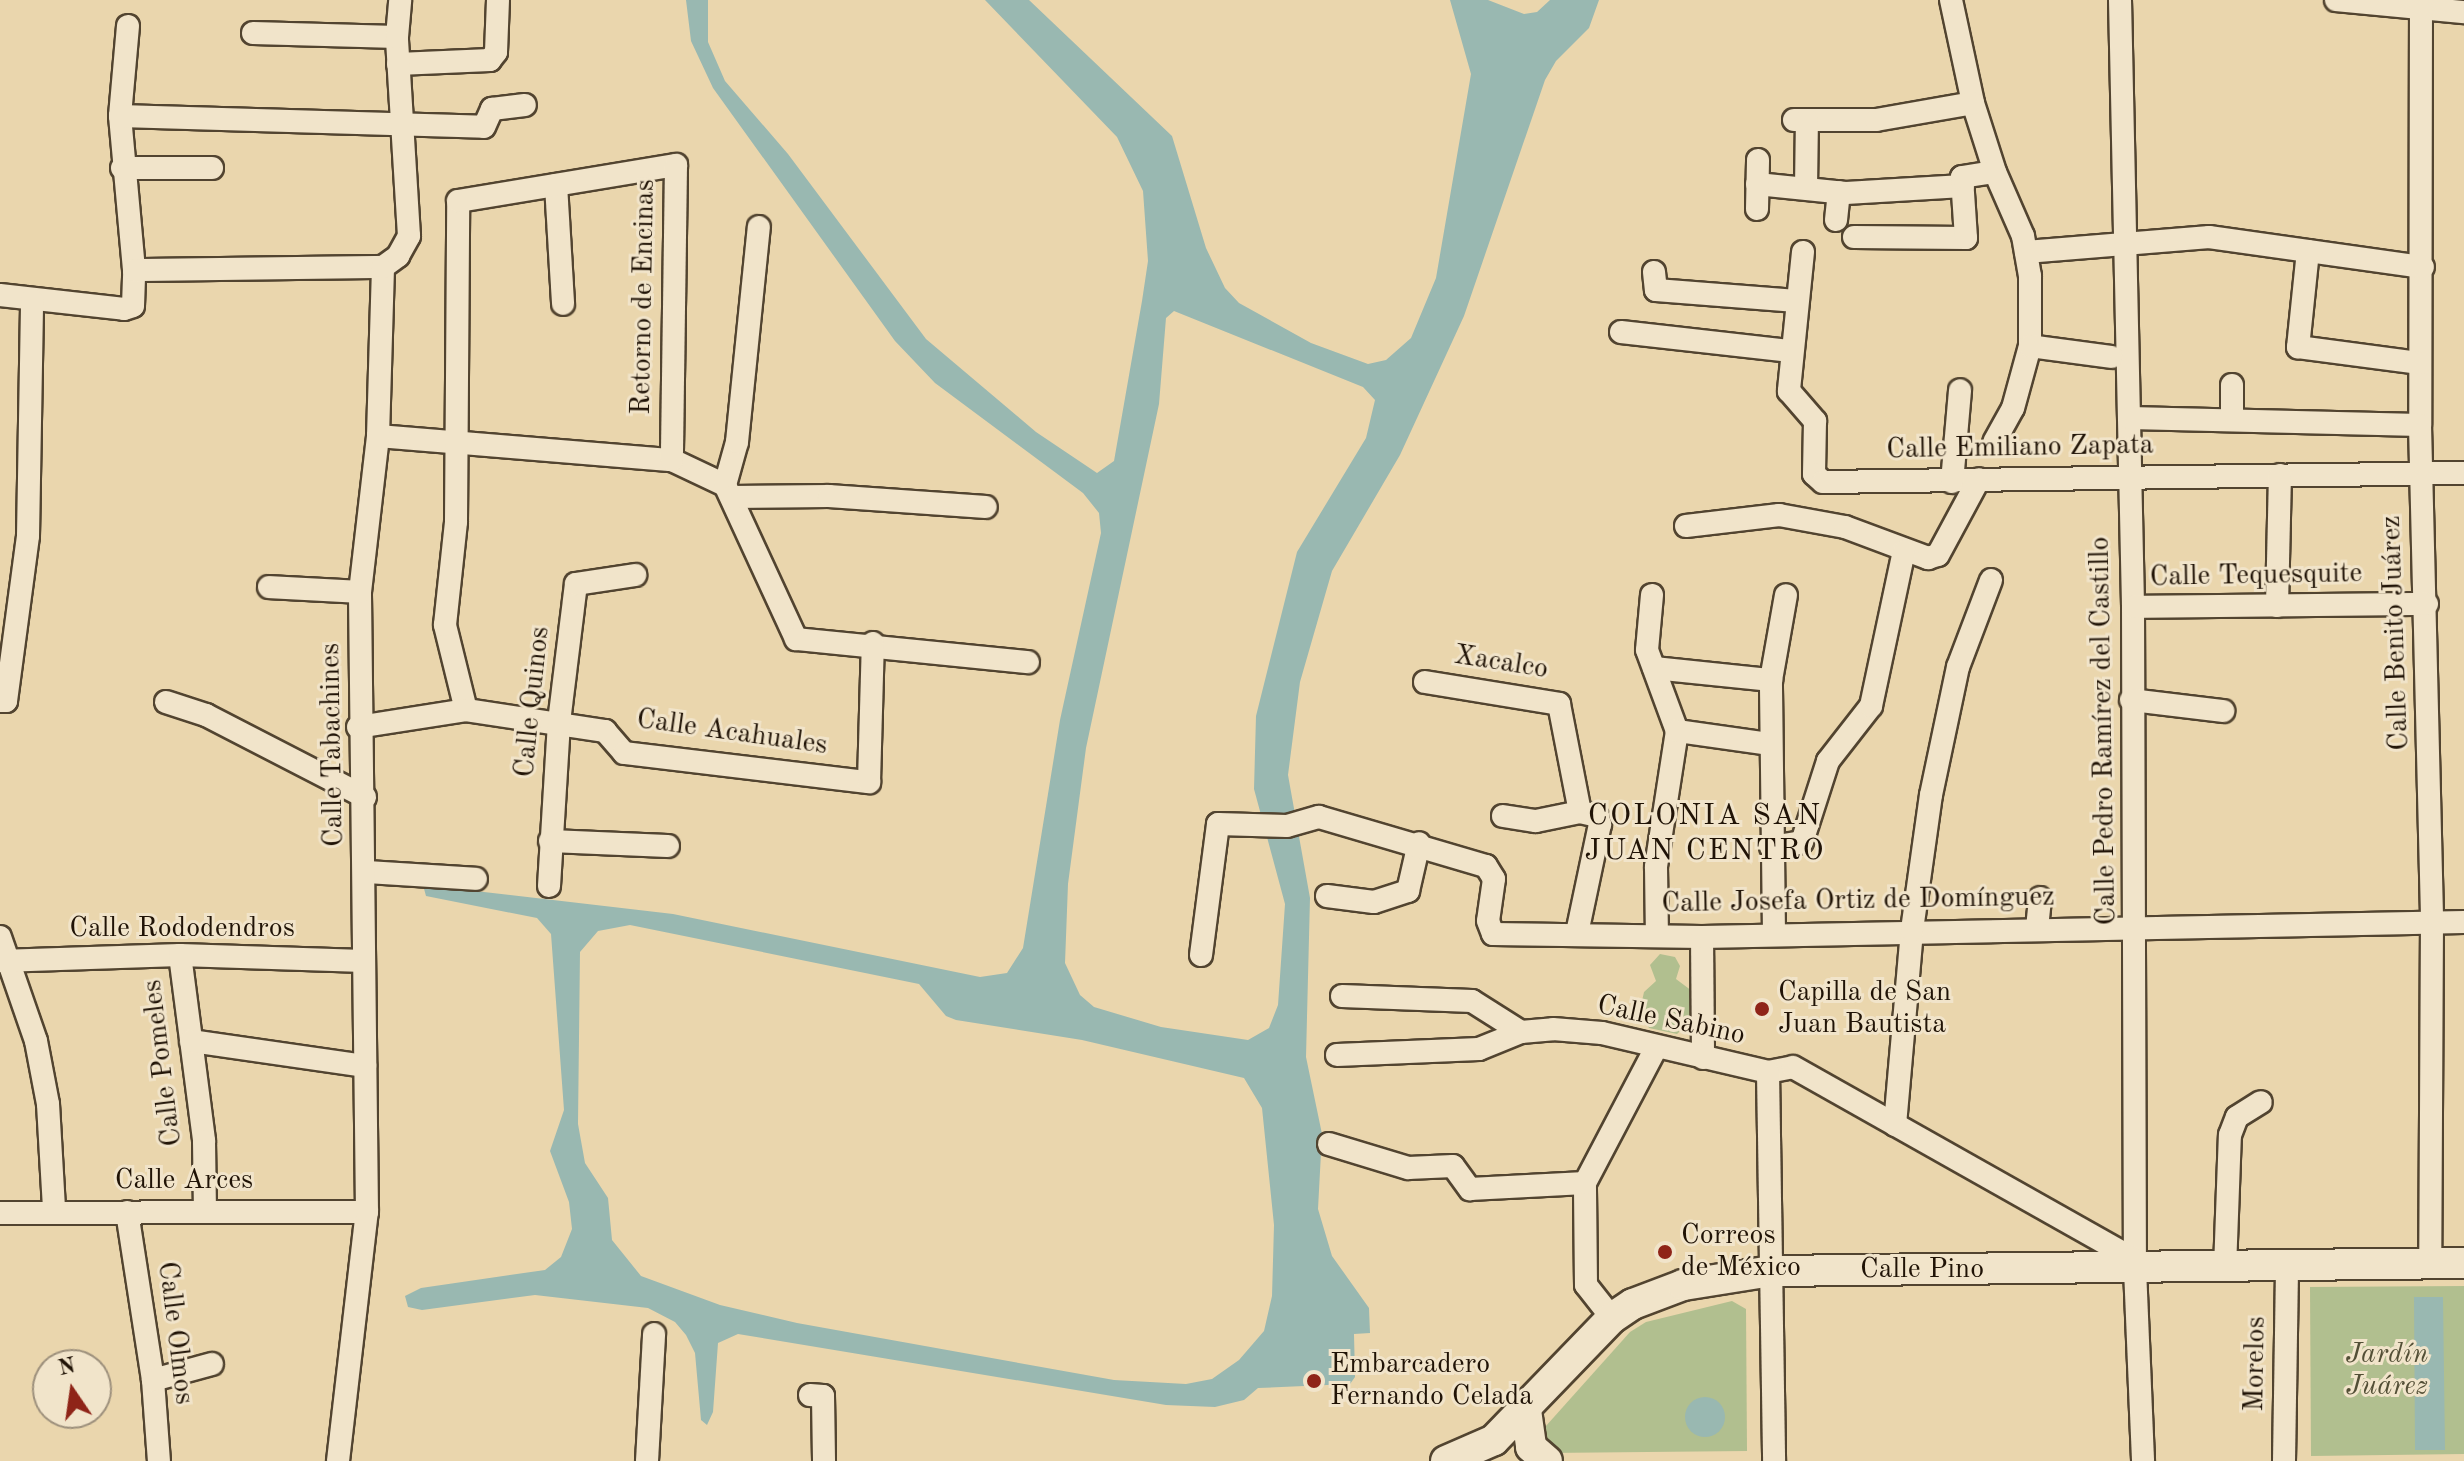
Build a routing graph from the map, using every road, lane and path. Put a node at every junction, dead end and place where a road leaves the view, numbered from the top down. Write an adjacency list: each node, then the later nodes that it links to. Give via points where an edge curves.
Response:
1 (400, 0): 10 (street)
2 (498, 0): 11 (street, via 496,52 490,60)
3 (1951, 0): 12 (street)
4 (2120, 0): 30 (street, Calle Pedro Ramírez del Castillo)
5 (2336, 0): 6 (street)
6 (2421, 5): 7 (street); 36 (street, Calle Benito Juárez)
7 (2464, 12)
8 (128, 26): 14 (street)
9 (253, 33): 10 (street)
10 (397, 37): 11 (street)
11 (398, 64): 15 (street)
12 (1973, 103): 19 (street); 23 (street, via 1876,120 1801,120)
13 (525, 105): 15 (street, via 492,109 484,127)
14 (120, 116): 15 (street); 17 (street)
15 (402, 123): 35 (street, via 409,236 398,256)
16 (1758, 160): 20 (street)
17 (122, 168): 18 (street); 37 (street)
18 (212, 168)
19 (1995, 172): 22 (street, via 1962,177); 33 (street)
20 (1757, 184): 23 (street); 25 (street)
21 (556, 185): 42 (street); 54 (street, Retorno de Encinas, via 458,201); 56 (street, Retorno de Encinas, via 676,165)
22 (1963, 186): 24 (street); 28 (street, via 1966,238)
23 (1806, 188): 24 (street)
24 (1839, 192): 26 (street)
25 (1757, 209)
26 (1836, 220)
27 (759, 227): 63 (street)
28 (1854, 237)
29 (2241, 242): 30 (street, via 2177,236); 31 (street); 34 (street)
30 (2126, 244): 33 (street); 50 (street, Calle Pedro Ramírez del Castillo)
31 (2308, 251): 36 (street); 47 (street, via 2298,347)
32 (1803, 252): 41 (street, Calle Emiliano Zapata)
33 (2026, 252): 44 (street)
34 (2240, 265)
35 (383, 267): 37 (street); 53 (street, Calle Tabachines)
36 (2423, 267): 47 (street, Calle Benito Juárez)
37 (134, 270): 40 (street, via 133,306 124,309)
38 (1654, 272): 41 (street, via 1656,290)
39 (0, 295): 40 (street)
40 (32, 300): 82 (street, via 28,536)
41 (1797, 301): 45 (street, Calle Emiliano Zapata)
42 (563, 304)
43 (1621, 332): 45 (street)
44 (2030, 346): 46 (street); 55 (street, via 2013,408)
45 (1791, 351): 62 (street, Calle Emiliano Zapata, via 1789,391 1815,421 1816,479)
46 (2111, 357)
47 (2420, 363): 52 (street, Calle Benito Juárez)
48 (2232, 385): 51 (street)
49 (1960, 390): 62 (street)
50 (2130, 418): 51 (street); 60 (street, Calle Pedro Ramírez del Castillo)
51 (2232, 420): 52 (street)
52 (2420, 425): 58 (street, Calle Benito Juárez)
53 (378, 436): 54 (street); 70 (street, Calle Tabachines)
54 (454, 441): 56 (street); 84 (street, via 456,522 445,625)
55 (1994, 442)
56 (672, 460): 63 (street)
57 (2464, 473): 58 (street, Calle Emiliano Zapata)
58 (2421, 474): 59 (street, Calle Emiliano Zapata); 73 (street, Calle Benito Juárez)
59 (2280, 475): 60 (street, Calle Emiliano Zapata); 74 (street)
60 (2130, 476): 61 (street, Calle Emiliano Zapata); 75 (street, Calle Pedro Ramírez del Castillo)
61 (1979, 479): 62 (street, Calle Emiliano Zapata); 66 (street, via 1938,555)
62 (1952, 482)
63 (728, 491): 64 (street); 76 (street, via 796,639)
64 (986, 507)
65 (1686, 526): 66 (street, via 1779,515 1845,527)
66 (1904, 551): 96 (street, via 1871,706 1828,761 1802,842)
67 (635, 575): 86 (street, Calle Quinos, via 576,584)
68 (1991, 580): 106 (street, via 1958,667 1931,795)
69 (269, 587): 70 (street)
70 (360, 592): 87 (street, Calle Tabachines)
71 (1652, 595): 78 (street, via 1647,650)
72 (1786, 595): 79 (street)
73 (2427, 604): 74 (street, Calle Tequesquite); 102 (street, Calle Benito Juárez)
74 (2277, 606): 75 (street, Calle Tequesquite)
75 (2133, 607): 81 (street, Calle Pedro Ramírez del Castillo)
76 (873, 643): 77 (street); 86 (street, Calle Acahuales, via 869,782 624,753 605,731)
77 (1028, 662)
78 (1654, 668): 79 (street); 88 (street)
79 (1771, 680): 89 (street)
80 (1425, 682): 91 (street, Xacalco, via 1559,704)
81 (2131, 700): 85 (street); 104 (street, Calle Pedro Ramírez del Castillo)
82 (3, 701)
83 (166, 702): 90 (street, via 206,715)
84 (466, 710): 86 (street, Calle Acahuales); 87 (street, Calle Acahuales)
85 (2223, 711)
86 (559, 722): 93 (street, Calle Quinos)
87 (358, 727): 90 (street, Calle Tabachines)
88 (1677, 731): 89 (street); 109 (street, via 1656,867)
89 (1770, 744): 96 (street)
90 (365, 797): 97 (street, Calle Tabachines)
91 (1580, 812): 92 (street, via 1536,821); 107 (street, Xacalco, via 1597,816 1600,824)
92 (1503, 816)
93 (550, 841): 95 (street); 99 (street, Calle Quinos)
94 (1419, 843): 100 (street, via 1408,891 1374,902); 107 (street, Calle Josefa Ortiz de Domínguez, via 1491,871 1488,921 1493,934); 113 (street, via 1319,817 1287,826 1218,824)
95 (668, 846)
96 (1771, 847): 108 (street)
97 (366, 872): 98 (street); 114 (street, Calle Tabachines)
98 (476, 879)
99 (549, 886)
100 (1327, 896)
101 (2040, 898): 105 (street)
102 (2432, 922): 103 (street, Calle Josefa Ortiz de Domínguez); 104 (street, Calle Josefa Ortiz de Domínguez); 134 (street, Calle Benito Juárez)
103 (2464, 922)
104 (2136, 927): 105 (street, Calle Josefa Ortiz de Domínguez); 133 (street, Calle Pedro Ramírez del Castillo)
105 (2037, 928): 106 (street, Calle Josefa Ortiz de Domínguez)
106 (1912, 930): 108 (street, Calle Josefa Ortiz de Domínguez); 124 (street)
107 (1577, 933): 109 (street, Calle Josefa Ortiz de Domínguez)
108 (1774, 933): 110 (street, Calle Josefa Ortiz de Domínguez)
109 (1657, 935): 110 (street, Calle Josefa Ortiz de Domínguez)
110 (1702, 937): 120 (street)
111 (2, 952): 112 (street, Calle Rododendros); 127 (street, via 32,1026 43,1079)
112 (180, 955): 114 (street, Calle Rododendros); 117 (street, Calle Pomeles)
113 (1201, 955)
114 (364, 961): 121 (street, Calle Tabachines)
115 (1342, 996): 116 (street, via 1472,1001)
116 (1521, 1032): 118 (street, Calle Sabino, via 1602,1033); 119 (street, Calle Sabino, via 1479,1049)
117 (191, 1041): 121 (street); 129 (street, Calle Pomeles, via 204,1141)
118 (1656, 1048): 120 (street, Calle Sabino); 126 (street)
119 (1337, 1055)
120 (1703, 1058): 122 (street, Calle Sabino)
121 (365, 1066): 130 (street, Calle Tabachines)
122 (1768, 1072): 124 (street, Calle Sabino, via 1793,1067); 137 (street)
123 (2261, 1102): 136 (street, via 2237,1117 2230,1135)
124 (1895, 1125): 133 (street, Calle Sabino)
125 (1329, 1144): 126 (street, via 1408,1168 1453,1166 1470,1189)
126 (1585, 1183): 138 (street, via 1586,1285)
127 (54, 1209): 128 (street, Calle Arces); 131 (street, Calle Arces)
128 (127, 1212): 129 (street, Calle Arces); 141 (street, Calle Olmos)
129 (205, 1212): 130 (street, Calle Arces)
130 (367, 1212): 145 (street, Calle Tabachines)
131 (0, 1213)
132 (2464, 1263): 134 (street, Calle Pino)
133 (2136, 1265): 136 (street, Calle Pino); 137 (street, Calle Pino); 151 (street, Calle Pedro Ramírez del Castillo)
134 (2430, 1265): 135 (street, Calle Pino)
135 (2287, 1268): 136 (street, Calle Pino); 152 (street, Morelos)
136 (2225, 1269)
137 (1771, 1271): 138 (street, Calle Pino, via 1656,1292); 150 (street)
138 (1612, 1318): 143 (street, Calle Pino)
139 (654, 1334): 146 (street)
140 (212, 1364): 141 (street)
141 (153, 1380): 144 (street, Calle Olmos)
142 (810, 1395): 147 (street, via 823,1396)
143 (1526, 1410): 148 (street, Calle Pino, via 1494,1440); 149 (street, via 1531,1447)
144 (159, 1461)
145 (338, 1461)
146 (647, 1461)
147 (824, 1461)
148 (1446, 1461)
149 (1547, 1461)
150 (1774, 1461)
151 (2143, 1461)
152 (2284, 1461)

